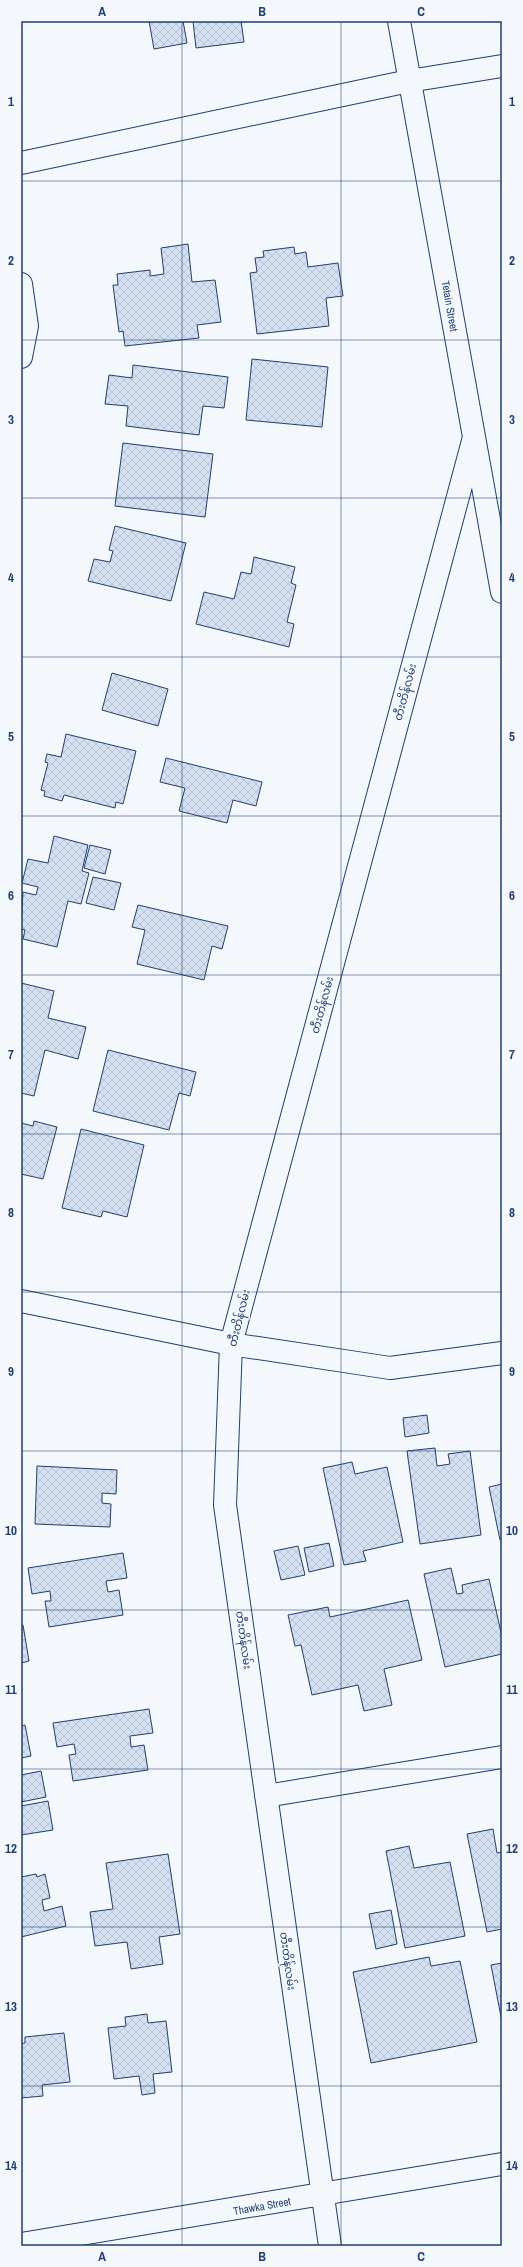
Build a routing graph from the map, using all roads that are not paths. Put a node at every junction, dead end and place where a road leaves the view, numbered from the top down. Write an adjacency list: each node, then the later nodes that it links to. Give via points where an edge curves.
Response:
1 (399, 21): 3 (street, Tetain Street)
2 (502, 66): 3 (street)
3 (409, 81): 4 (street); 7 (street, Tetain Street)
4 (21, 163)
5 (21, 284): 6 (street, via 27,326)
6 (21, 357)
7 (474, 437): 8 (street, Tetain Street); 10 (street, တီးတိန်လမ်း)
8 (502, 592)
9 (21, 1301): 10 (street)
10 (231, 1344): 11 (street, via 390,1368); 13 (street, တီးတိန်လမ်း, via 225,1505)
11 (502, 1354)
12 (502, 1757): 13 (street)
13 (266, 1796): 15 (street, တီးတိန်လမ်း)
14 (502, 2164): 15 (street, Thawka Street)
15 (321, 2196): 16 (street, Thawka Street); 17 (street, တီးတိန်လမ်း)
16 (21, 2244)
17 (330, 2246)

